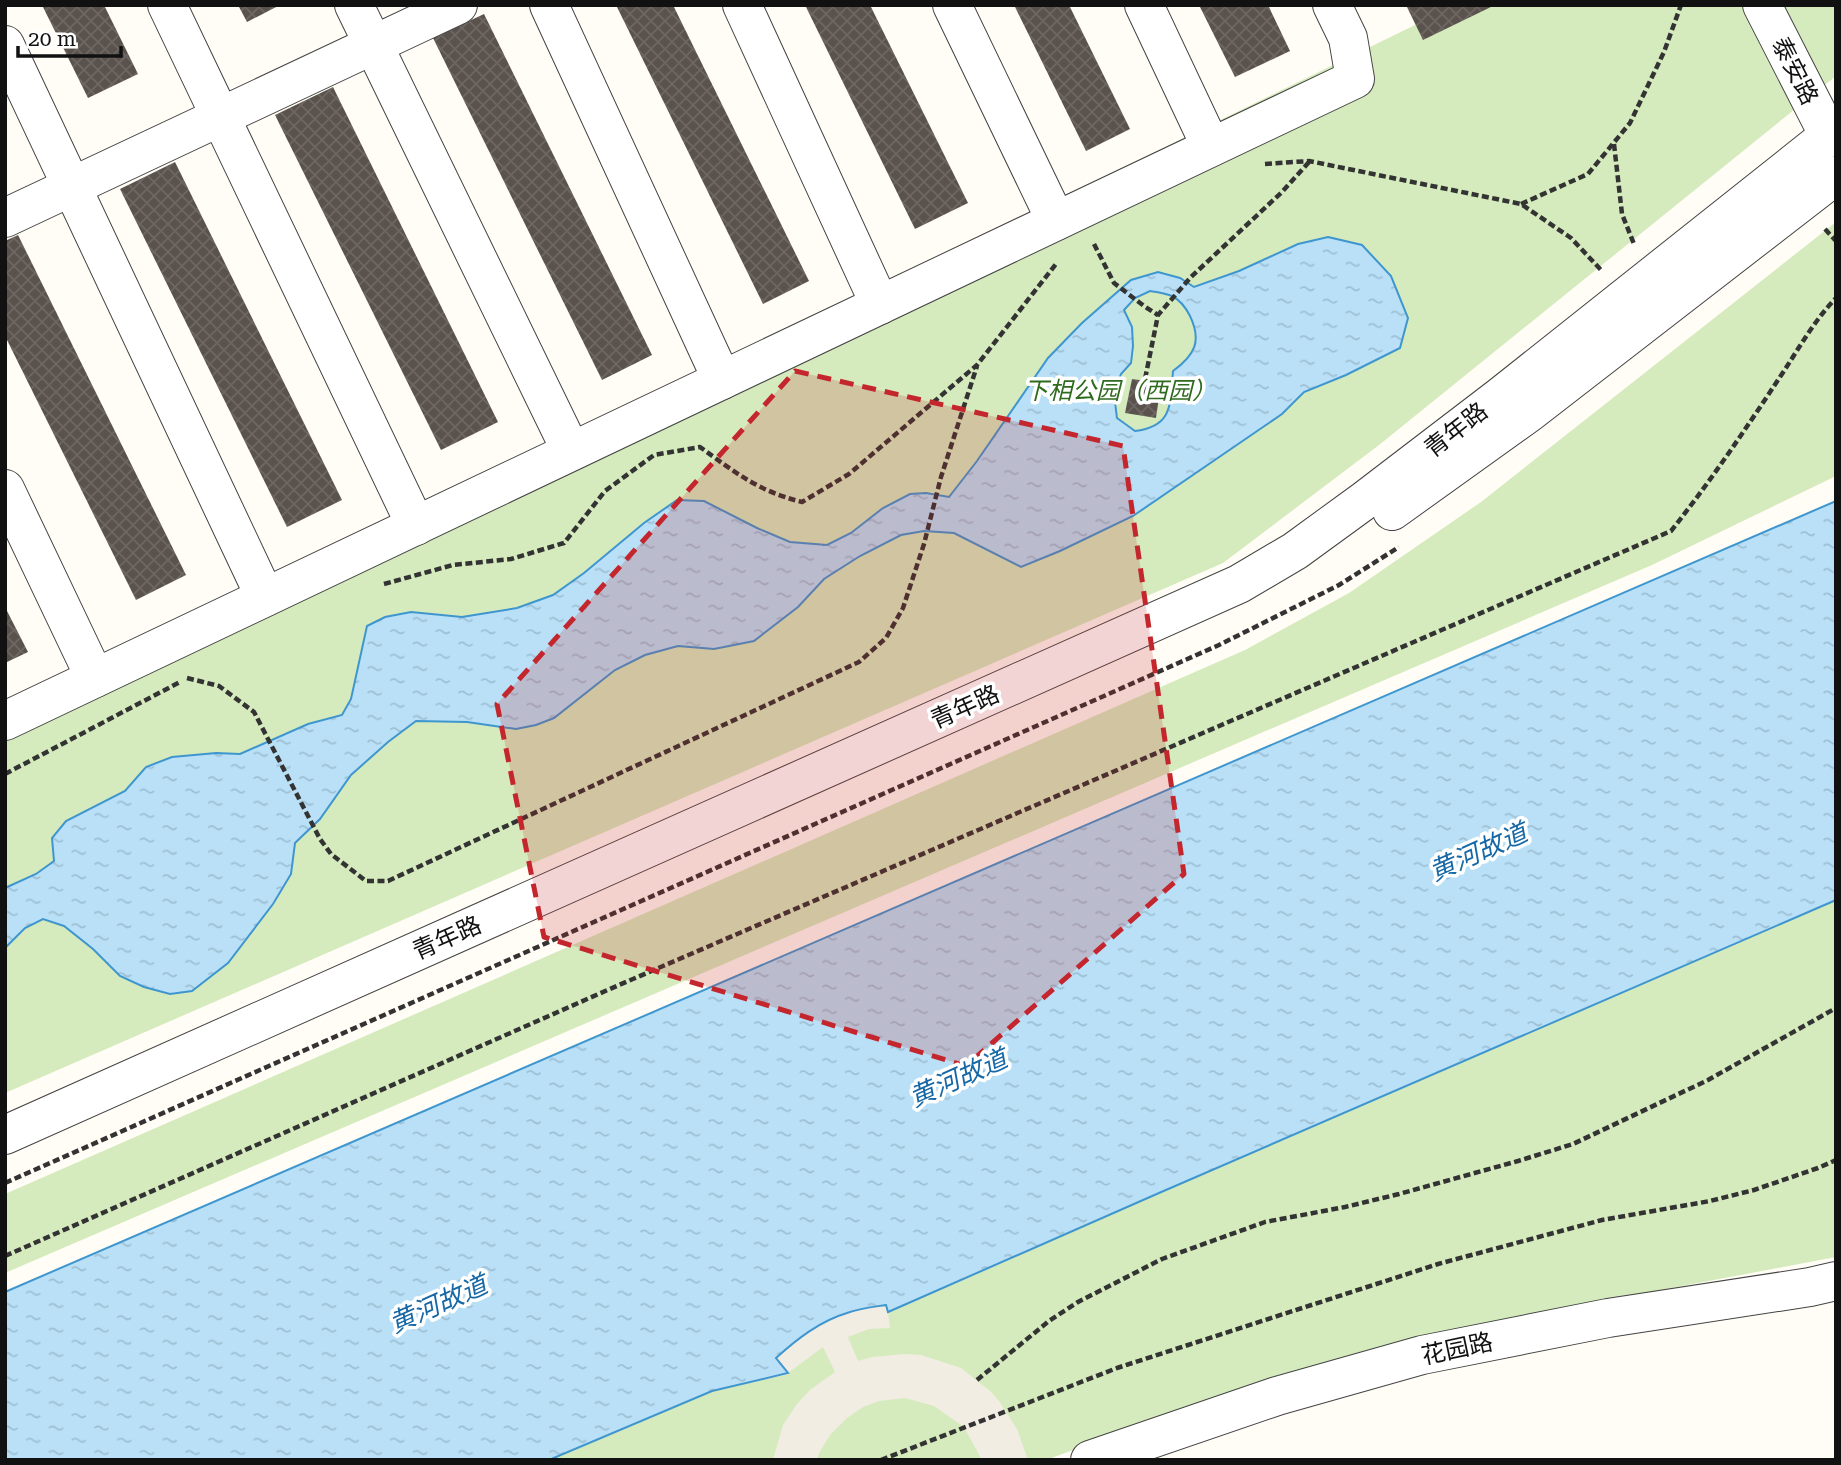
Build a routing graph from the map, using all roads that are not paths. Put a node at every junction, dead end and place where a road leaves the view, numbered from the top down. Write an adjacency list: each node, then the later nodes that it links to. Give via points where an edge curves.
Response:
1 (167, 5): 12 (street)
2 (354, 5): 10 (street)
3 (458, 5): 10 (street)
4 (549, 5): 20 (street)
5 (742, 5): 19 (street)
6 (952, 5): 18 (street)
7 (1144, 5): 14 (street)
8 (1332, 5): 14 (street, via 1348,38 1355,79)
9 (1762, 5): 13 (street, 泰安路)
10 (373, 45): 12 (street); 21 (street)
11 (5, 46): 16 (street)
12 (220, 117): 16 (street); 23 (street)
13 (1832, 133): 27 (street, 青年路, via 1365,500 1295,551 1239,584)
14 (1211, 147): 18 (street)
15 (1836, 175): 28 (street, 青年路, via 1520,419 1328,558 1240,608)
16 (72, 187): 17 (street); 24 (street)
17 (5, 218)
18 (1055, 221): 19 (street)
19 (880, 305): 20 (street)
20 (722, 380): 21 (street)
21 (571, 451): 23 (street)
22 (5, 489): 25 (street)
23 (416, 526): 24 (street)
24 (265, 597): 25 (street)
25 (95, 678): 26 (street)
26 (5, 721)
27 (5, 1135)
28 (5, 1157)
29 (1836, 1281): 30 (street, 花园路, via 1608,1318 1422,1355 1277,1396)
30 (1090, 1460)

